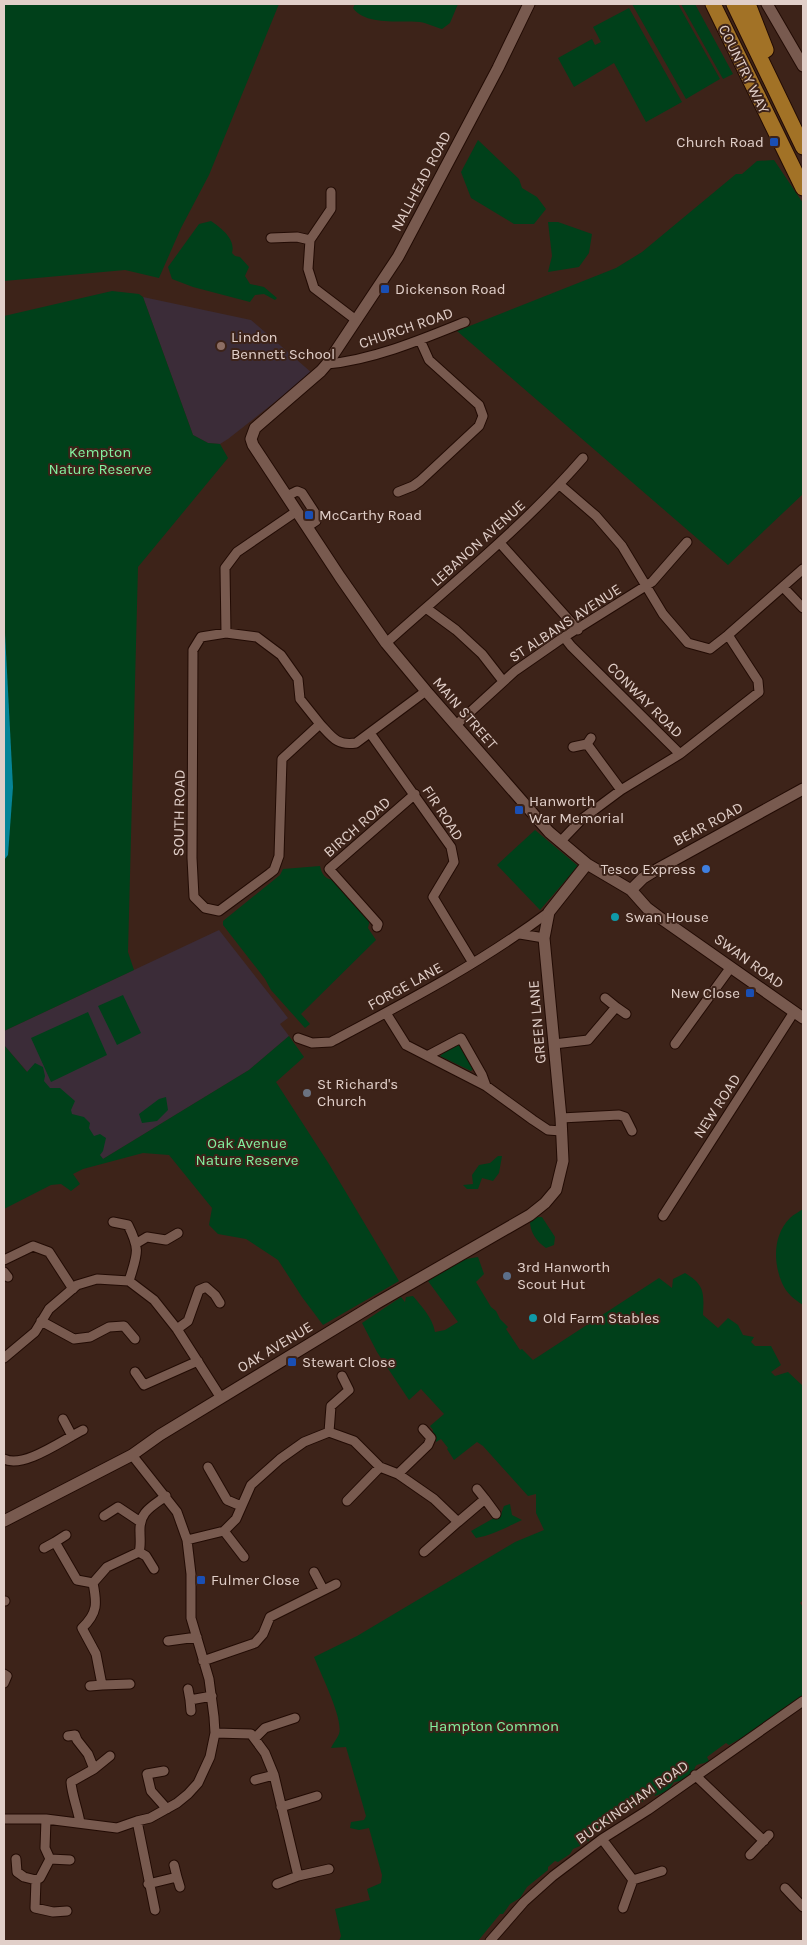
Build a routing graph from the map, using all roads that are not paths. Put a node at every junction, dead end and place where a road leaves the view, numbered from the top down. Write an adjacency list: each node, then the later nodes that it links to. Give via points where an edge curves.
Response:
1 (529, 4): 14 (street, NALLHEAD ROAD, via 402,249)
2 (706, 4): 6 (highway, COUNTRY WAY)
3 (734, 4): 8 (highway, COUNTRY WAY)
4 (748, 4): 8 (highway)
5 (767, 4): 7 (street)
6 (716, 10): 10 (highway, COUNTRY WAY)
7 (803, 66)
8 (784, 106): 9 (highway, COUNTRY WAY)
9 (803, 147)
10 (803, 188)
11 (331, 192): 13 (street, via 331,209)
12 (271, 238): 13 (street)
13 (310, 240): 14 (street, via 308,269 314,288)
14 (356, 320): 17 (street, NALLHEAD ROAD)
15 (465, 322): 16 (street, CHURCH ROAD)
16 (420, 340): 17 (street, CHURCH ROAD, via 348,362); 20 (street, via 429,360 479,405 483,416 479,426 420,481)
17 (327, 364): 21 (street, MAIN STREET, via 255,428 251,439)
18 (583, 458): 19 (street, LEBANON AVENUE)
19 (560, 485): 25 (street, LEBANON AVENUE); 27 (street, via 596,516 622,546)
20 (398, 492)
21 (287, 496): 22 (street, MAIN STREET); 23 (street, via 297,491 302,493 317,516 316,521)
22 (297, 511): 23 (street, MAIN STREET); 32 (street, via 237,552 225,568)
23 (307, 527): 35 (street, MAIN STREET)
24 (687, 542): 27 (street, ST ALBANS AVENUE)
25 (500, 543): 29 (street, LEBANON AVENUE); 31 (street)
26 (803, 569): 28 (street)
27 (645, 587): 31 (street, ST ALBANS AVENUE); 33 (street, via 688,642 710,649)
28 (783, 587): 30 (street); 33 (street)
29 (426, 608): 35 (street, LEBANON AVENUE); 36 (street, via 482,654)
30 (803, 608)
31 (578, 630): 34 (street, ST ALBANS AVENUE)
32 (226, 634): 38 (street, SOUTH ROAD, via 257,637 281,656 298,679 300,699); 38 (street, SOUTH ROAD, via 201,637 193,650 192,858 194,897 205,908 219,911 274,870 279,856 282,759)
33 (728, 635): 42 (street, via 758,681 759,692)
34 (564, 637): 36 (street, ST ALBANS AVENUE); 42 (street, CONWAY ROAD)
35 (386, 643): 37 (street, MAIN STREET)
36 (503, 681): 39 (street, ST ALBANS AVENUE)
37 (426, 691): 39 (street, MAIN STREET); 40 (street, SOUTH ROAD)
38 (320, 724): 40 (street, SOUTH ROAD, via 336,741 346,744 356,743)
39 (456, 725): 46 (street, MAIN STREET)
40 (370, 733): 45 (street, FIR ROAD)
41 (573, 747): 44 (street, via 589,741)
42 (680, 754): 44 (street, CONWAY ROAD)
43 (803, 789): 48 (street, BEAR ROAD, via 656,870)
44 (621, 790): 46 (street, CONWAY ROAD, via 582,818)
45 (414, 794): 50 (street, BIRCH ROAD, via 329,869 378,924); 53 (street, FIR ROAD, via 451,847 454,862 433,897)
46 (560, 842): 47 (street, MAIN STREET)
47 (587, 864): 48 (street, MAIN STREET); 49 (street, GREEN LANE)
48 (631, 890): 54 (street, SWAN ROAD, via 647,908)
49 (549, 912): 51 (street, FORGE LANE); 52 (street, GREEN LANE)
50 (377, 927)
51 (520, 934): 52 (street); 53 (street, FORGE LANE)
52 (544, 938): 61 (street, GREEN LANE)
53 (473, 963): 57 (street, FORGE LANE)
54 (730, 967): 59 (street, SWAN ROAD); 62 (street)
55 (605, 998): 56 (street)
56 (616, 1007): 58 (street); 61 (street, via 588,1040)
57 (386, 1013): 60 (street, FORGE LANE, via 331,1042 312,1044); 63 (street, via 406,1045)
58 (626, 1014)
59 (799, 1015): 70 (street, NEW ROAD)
60 (298, 1038)
61 (554, 1044): 65 (street, GREEN LANE)
62 (675, 1044)
63 (426, 1056): 64 (street); 64 (street, via 461,1038)
64 (486, 1086): 67 (street, via 548,1130)
65 (561, 1118): 66 (street, via 619,1115 625,1117); 67 (street, GREEN LANE)
66 (632, 1130)
67 (561, 1131): 68 (street, GREEN LANE, via 563,1161)
68 (556, 1190): 86 (street, OAK AVENUE, via 530,1215)
69 (131, 1215): 72 (street)
70 (663, 1216)
71 (113, 1222): 72 (street)
72 (128, 1225): 74 (street)
73 (178, 1233): 74 (street, via 166,1240 147,1237)
74 (137, 1242): 76 (street, via 138,1254)
75 (4, 1260): 77 (street, via 33,1246 50,1252)
76 (128, 1280): 77 (street, via 97,1279); 80 (street, via 154,1300)
77 (73, 1289): 79 (street, via 49,1309)
78 (220, 1303): 80 (street, via 206,1287 199,1290 188,1321)
79 (41, 1321): 81 (street, via 74,1340 90,1337 109,1327 124,1326); 82 (street, via 34,1332)
80 (177, 1329): 83 (street)
81 (135, 1339)
82 (4, 1358)
83 (198, 1361): 84 (street, via 144,1385); 86 (street)
84 (135, 1372)
85 (342, 1376): 90 (street, via 349,1390 331,1406)
86 (221, 1398): 92 (street, OAK AVENUE)
87 (63, 1420): 91 (street)
88 (423, 1429): 96 (street, via 432,1438)
89 (83, 1430): 91 (street)
90 (329, 1432): 95 (street, via 354,1441); 101 (street, via 311,1437 280,1459 251,1485)
91 (72, 1436): 93 (street, via 24,1460 13,1462)
92 (132, 1455): 98 (street); 105 (street, OAK AVENUE)
93 (4, 1459)
94 (208, 1467): 101 (street, via 227,1500)
95 (380, 1468): 96 (street); 100 (street)
96 (398, 1474): 106 (street, via 434,1499)
97 (477, 1489): 99 (street)
98 (166, 1496): 104 (street, via 142,1515); 109 (street, via 177,1512)
99 (485, 1499): 102 (street); 106 (street)
100 (347, 1501)
101 (241, 1506): 107 (street, via 236,1519)
102 (496, 1514)
103 (104, 1516): 104 (street, via 118,1507)
104 (140, 1521): 112 (street)
105 (4, 1522)
106 (458, 1522): 113 (street)
107 (224, 1531): 109 (street); 114 (street)
108 (66, 1536): 110 (street)
109 (187, 1540): 120 (street, via 191,1618)
110 (55, 1542): 111 (street); 117 (street, via 77,1580)
111 (44, 1548)
112 (139, 1552): 115 (street, via 146,1556); 117 (street, via 107,1567)
113 (424, 1552)
114 (244, 1557)
115 (154, 1569)
116 (314, 1572): 119 (street)
117 (94, 1583): 124 (street, via 94,1614 82,1628 96,1654)
118 (336, 1584): 119 (street)
119 (323, 1589): 122 (street, via 270,1617 264,1634 255,1643)
120 (197, 1637): 121 (street); 122 (street)
121 (168, 1641)
122 (204, 1661): 127 (street)
123 (130, 1684): 124 (street)
124 (102, 1685): 125 (street)
125 (90, 1686)
126 (188, 1689): 128 (street)
127 (212, 1696): 128 (street); 132 (street)
128 (190, 1700): 130 (street)
129 (803, 1701): 139 (street, BUCKINGHAM ROAD)
130 (191, 1711)
131 (295, 1718): 134 (street, via 265,1728)
132 (215, 1733): 134 (street, via 251,1734); 143 (street, via 210,1757 198,1783)
133 (68, 1736): 136 (street, via 75,1735)
134 (255, 1738): 138 (street)
135 (110, 1756): 136 (street)
136 (94, 1769): 147 (street, via 71,1782)
137 (164, 1771): 143 (street, via 147,1774 151,1791)
138 (274, 1775): 140 (street); 142 (street)
139 (695, 1775): 148 (street, BUCKINGHAM ROAD); 149 (street, via 766,1838)
140 (255, 1780)
141 (318, 1796): 142 (street)
142 (281, 1807): 156 (street)
143 (167, 1809): 146 (street, via 150,1818)
144 (4, 1818): 145 (street)
145 (46, 1819): 147 (street); 151 (street, via 45,1848)
146 (137, 1820): 147 (street, via 118,1828); 159 (street)
147 (80, 1824)
148 (602, 1839): 158 (street); 166 (street, BUCKINGHAM ROAD, via 531,1896)
149 (750, 1855)
150 (16, 1859): 157 (street, via 17,1872)
151 (50, 1859): 152 (street); 157 (street)
152 (70, 1860)
153 (174, 1865): 159 (street, via 178,1882)
154 (329, 1869): 156 (street)
155 (662, 1871): 158 (street)
156 (298, 1876): 160 (street)
157 (36, 1880): 165 (street, via 35,1908)
158 (633, 1880): 163 (street)
159 (148, 1884): 164 (street)
160 (277, 1884)
161 (784, 1888): 162 (street)
162 (803, 1907)
163 (623, 1908)
164 (154, 1910)
165 (67, 1911)
166 (490, 1941)

